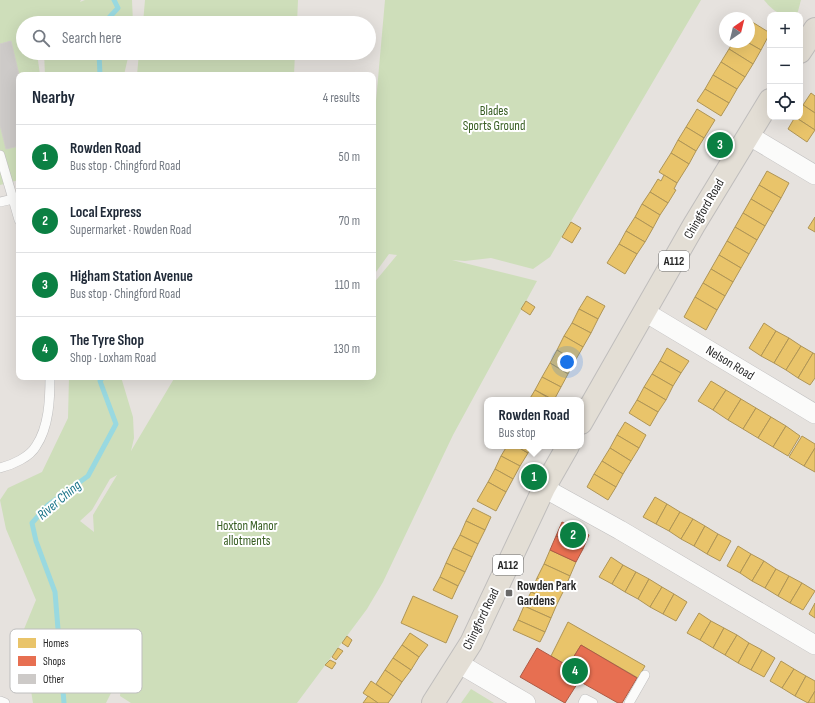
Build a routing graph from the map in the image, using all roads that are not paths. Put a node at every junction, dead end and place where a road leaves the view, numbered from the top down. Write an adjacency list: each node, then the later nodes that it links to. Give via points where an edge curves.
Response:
1 (815, 29): 2 (main road)
2 (803, 48)
3 (767, 105): 4 (main road, Chingford Road / A112)
4 (748, 135): 6 (street); 10 (main road, Chingford Road / A112)
5 (0, 155): 7 (lane)
6 (815, 175)
7 (13, 199): 8 (lane); 9 (lane)
8 (0, 202)
9 (16, 210)
10 (645, 312): 12 (street, Nelson Road); 13 (main road, Chingford Road / A112)
11 (50, 380): 15 (lane, via 44,428 36,447 21,459)
12 (815, 414)
13 (584, 418)
14 (566, 449): 16 (main road, Chingford Road / A112)
15 (0, 468)
16 (544, 488): 17 (street); 18 (main road, Chingford Road / A112, via 471,643)
17 (815, 645)
18 (458, 663): 20 (street); 23 (main road, Chingford Road / A112)
19 (645, 675): 26 (lane)
20 (515, 700)
21 (0, 701): 22 (lane)
22 (5, 703)
23 (433, 703)
24 (583, 703): 25 (lane, via 585,699)
25 (593, 703)
26 (629, 703)

